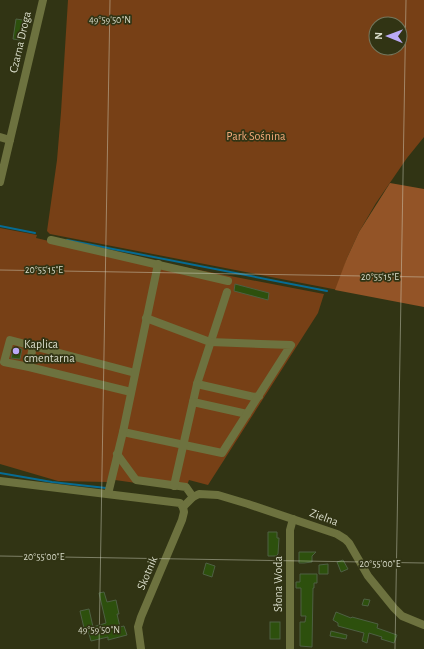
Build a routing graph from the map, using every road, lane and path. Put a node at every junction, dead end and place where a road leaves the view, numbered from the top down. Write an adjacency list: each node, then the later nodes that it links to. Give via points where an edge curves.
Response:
1 (43, 0): 3 (street, Czarna Droga)
2 (0, 137): 3 (street)
3 (10, 140): 4 (street, Czarna Droga)
4 (0, 182)
5 (50, 240): 6 (street)
6 (158, 264): 7 (street); 9 (street)
7 (228, 281)
8 (227, 292): 10 (street)
9 (146, 318): 10 (street); 14 (street)
10 (210, 342): 15 (street); 17 (street, via 291,346)
11 (34, 346): 12 (street, via 10,340); 13 (street); 14 (street)
12 (4, 348): 13 (street, via 4,362)
13 (29, 367): 16 (street)
14 (135, 373): 16 (street)
15 (197, 384): 17 (street); 18 (street)
16 (131, 392): 20 (street)
17 (259, 396): 19 (street)
18 (193, 402): 19 (street); 21 (street)
19 (247, 414): 21 (street, via 222,453)
20 (123, 432): 21 (street); 22 (street)
21 (184, 445): 24 (street)
22 (117, 454): 24 (street, via 136,480); 25 (street)
23 (0, 481): 25 (street)
24 (174, 486): 26 (street, via 186,487)
25 (108, 494): 27 (street, via 180,504)
26 (192, 497): 27 (street); 28 (street, Zielna, via 199,494 218,495)
27 (183, 507): 31 (street, Skotnik, via 182,520 139,622 138,637)
28 (293, 519): 29 (street, Zielna, via 345,538 368,576 394,608 402,616); 30 (street, Słona Woda, via 290,530)
29 (424, 625)
30 (290, 648)
31 (141, 649)

